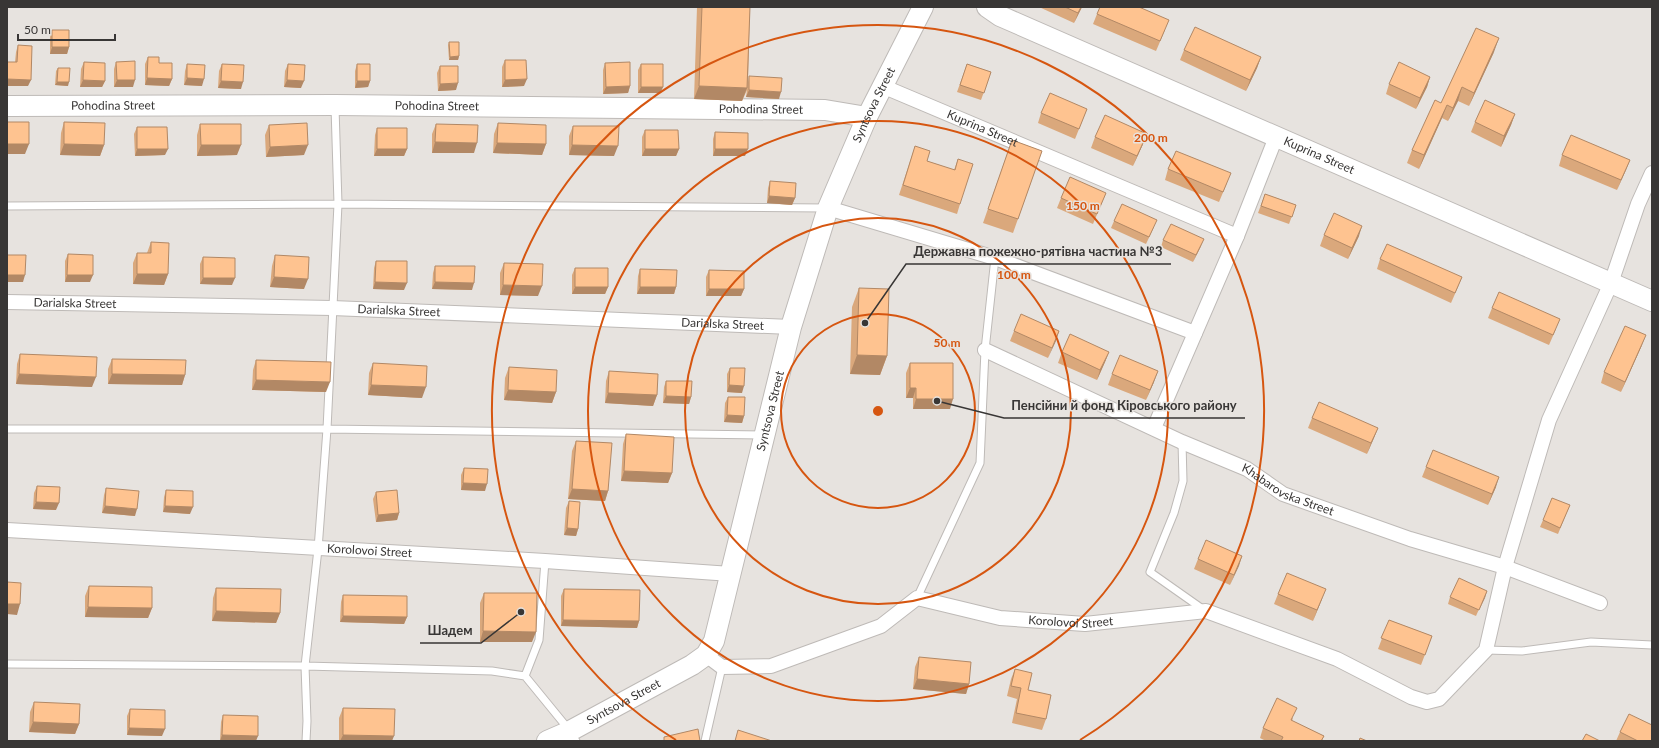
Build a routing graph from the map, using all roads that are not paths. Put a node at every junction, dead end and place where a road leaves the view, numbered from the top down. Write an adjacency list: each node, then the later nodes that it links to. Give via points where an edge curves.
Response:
1 (923, 7): 3 (street, Syntsova Street)
2 (987, 7): 7 (street, Kuprina Street, via 1000,16)
3 (882, 86): 6 (street, Syntsova Street); 12 (street, Kuprina Street)
4 (335, 105): 5 (street, Pohodina Street); 6 (street, Pohodina Street, via 825,110); 9 (lane)
5 (7, 106)
6 (867, 117): 11 (street, Syntsova Street)
7 (1276, 137): 12 (street); 14 (street, Kuprina Street)
8 (1652, 172): 14 (street)
9 (338, 204): 10 (lane); 11 (lane); 17 (lane)
10 (7, 206)
11 (828, 208): 13 (street); 18 (street, Syntsova Street)
12 (1237, 236): 19 (street)
13 (995, 258): 19 (street); 20 (lane)
14 (1610, 284): 15 (street, Kuprina Street); 29 (street, via 1549,420)
15 (1652, 301)
16 (7, 302): 17 (street, Darialska Street)
17 (332, 308): 18 (street, Darialska Street); 22 (lane)
18 (791, 327): 24 (street, Syntsova Street)
19 (1195, 333): 23 (street)
20 (985, 350): 23 (street, Khabarovska Street); 31 (lane, via 980,463)
21 (7, 428): 22 (lane)
22 (327, 428): 24 (lane); 27 (lane)
23 (1154, 428): 25 (street, Khabarovska Street)
24 (764, 435): 30 (street, Syntsova Street)
25 (1182, 442): 29 (street, Khabarovska Street, via 1247,469 1283,494 1410,539); 33 (lane, via 1183,481 1174,513 1150,572)
26 (7, 530): 27 (street, Korolovoi Street)
27 (318, 549): 28 (street, Korolovoi Street); 38 (lane)
28 (545, 561): 30 (street, Korolovoi Street); 40 (lane, via 539,640)
29 (1504, 567): 32 (street, Khabarovska Street); 35 (street)
30 (731, 574): 36 (street, Syntsova Street, via 714,641)
31 (917, 598): 33 (street, Korolovoi Street, via 1000,618 1085,624); 39 (street, via 881,626 771,666)
32 (1600, 603)
33 (1206, 611): 35 (street, Korolovoi Street, via 1337,659 1411,697 1427,702 1439,699)
34 (1652, 645): 35 (lane, via 1591,642 1522,651)
35 (1486, 650)
36 (706, 655): 39 (street); 41 (street, Syntsova Street)
37 (7, 664): 38 (lane)
38 (305, 666): 40 (lane, via 492,671); 42 (lane)
39 (722, 667): 44 (lane)
40 (525, 676): 41 (lane)
41 (573, 736): 43 (street, Syntsova Street)
42 (306, 741)
43 (547, 741)
44 (705, 741)

